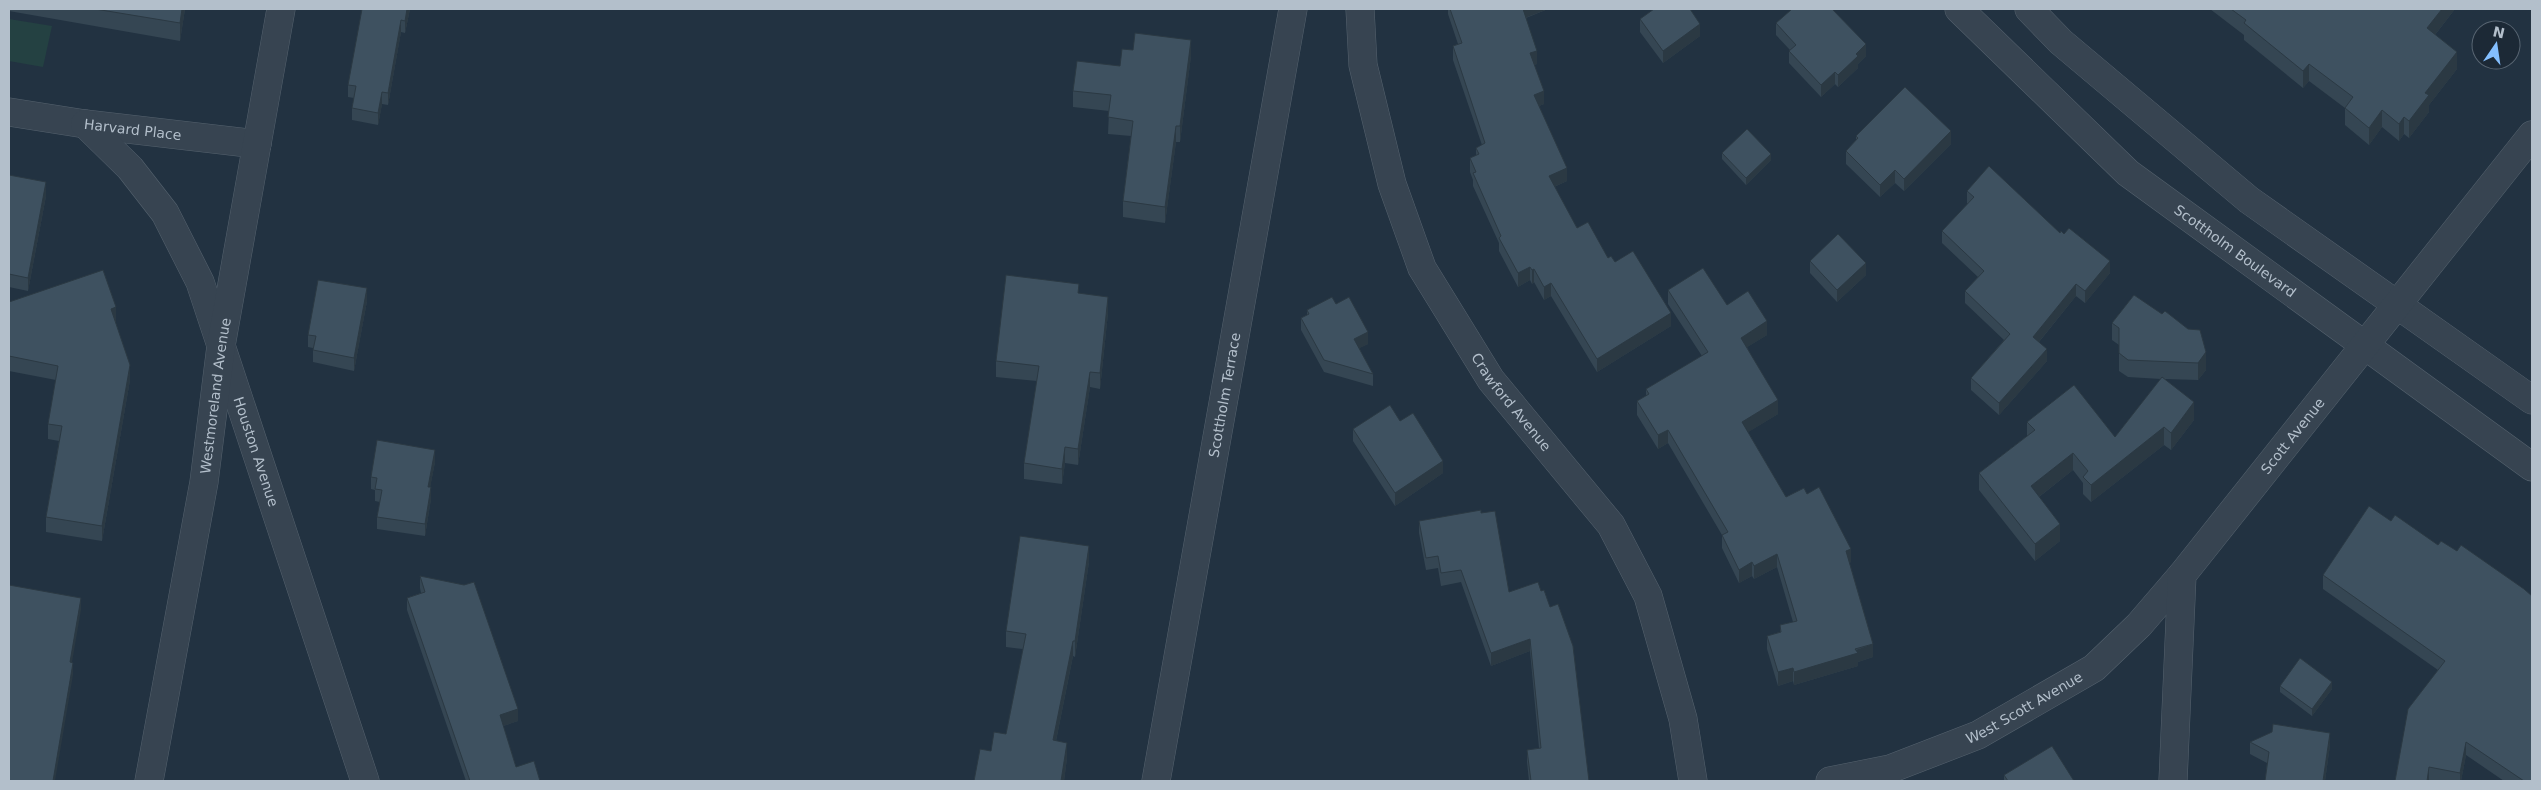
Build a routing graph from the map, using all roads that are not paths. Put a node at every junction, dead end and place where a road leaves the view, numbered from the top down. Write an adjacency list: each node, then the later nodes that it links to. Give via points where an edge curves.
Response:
1 (281, 9): 9 (street, Westmoreland Avenue)
2 (1293, 9): 18 (street, Scottholm Terrace)
3 (1360, 9): 19 (street, Crawford Avenue, via 1363,65 1392,184 1422,268 1491,380 1611,525 1648,596 1683,719)
4 (1959, 9): 12 (street, Scottholm Boulevard, via 2128,172)
5 (2029, 9): 10 (street, via 2062,42 2248,200)
6 (9, 112): 7 (street, Harvard Place)
7 (85, 124): 9 (street, Harvard Place); 11 (street, Houston Avenue, via 130,168 165,213 200,282)
8 (2532, 135): 10 (street, Scott Avenue)
9 (257, 144): 11 (street, Westmoreland Avenue)
10 (2397, 306): 12 (street, Scott Avenue); 13 (street)
11 (221, 346): 16 (street, Westmoreland Avenue, via 204,482); 17 (street, Houston Avenue)
12 (2366, 346): 14 (street, Scottholm Boulevard); 15 (street, Scott Avenue)
13 (2532, 400)
14 (2532, 466)
15 (2182, 575): 20 (street, West Scott Avenue, via 2139,625 2094,668 1978,735 1890,769); 21 (street)
16 (149, 781)
17 (365, 781)
18 (1156, 781)
19 (1693, 781)
20 (1830, 781)
21 (2172, 781)

